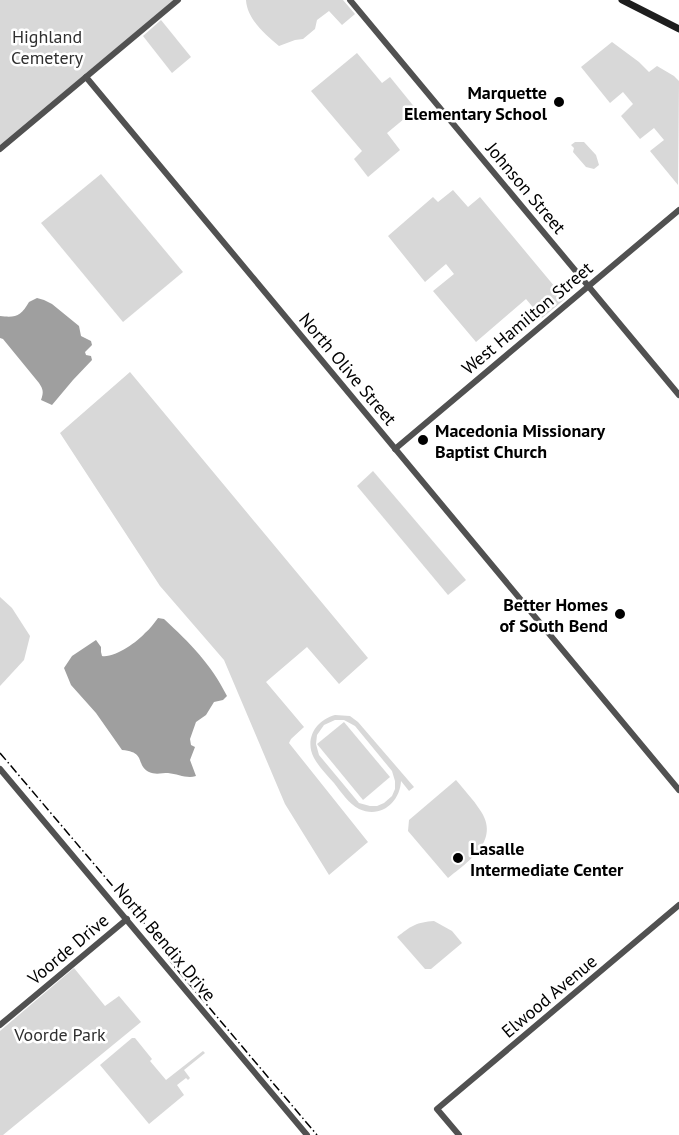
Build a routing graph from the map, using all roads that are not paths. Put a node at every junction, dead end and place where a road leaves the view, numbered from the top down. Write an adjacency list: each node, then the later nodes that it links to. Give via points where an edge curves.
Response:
1 (178, 0): 5 (street)
2 (351, 0): 8 (street, Johnson Street)
3 (622, 0): 4 (main road)
4 (679, 29)
5 (86, 77): 6 (street); 10 (street, North Olive Street)
6 (0, 149)
7 (679, 210): 8 (street, West Hamilton Street)
8 (588, 287): 9 (street, Johnson Street); 10 (street, West Hamilton Street)
9 (679, 395)
10 (395, 448): 12 (street, North Olive Street)
11 (0, 769): 14 (street, North Bendix Drive)
12 (679, 790)
13 (679, 905): 17 (street, Elwood Avenue, via 437,1109)
14 (127, 920): 15 (street, Voorde Drive); 16 (street, North Bendix Drive)
15 (0, 1025)
16 (307, 1135)
17 (459, 1135)

